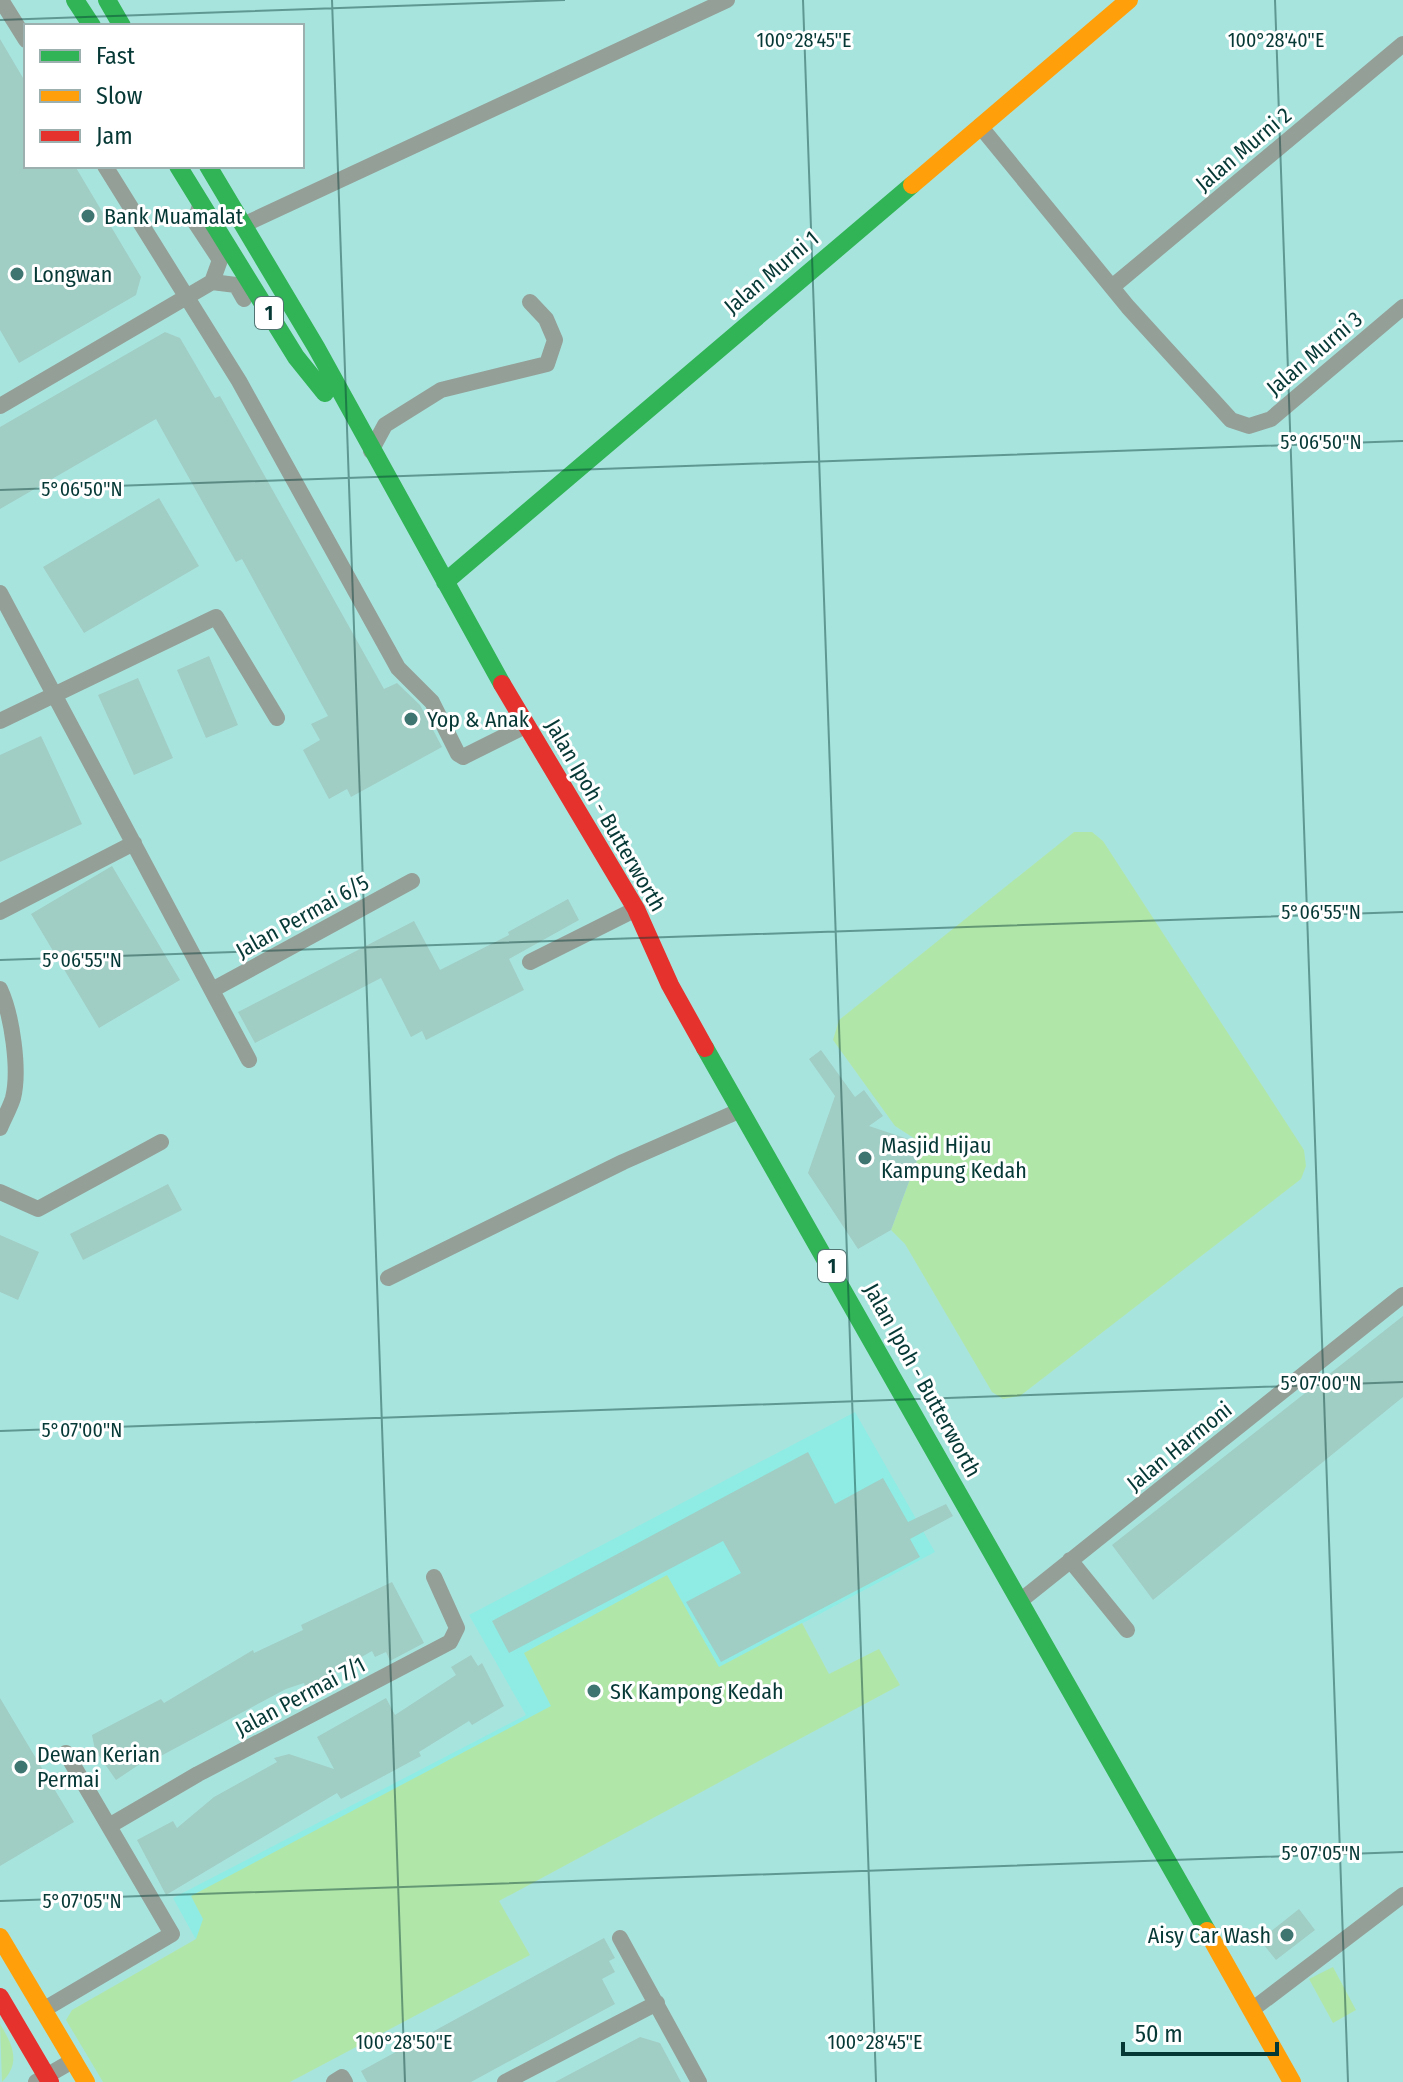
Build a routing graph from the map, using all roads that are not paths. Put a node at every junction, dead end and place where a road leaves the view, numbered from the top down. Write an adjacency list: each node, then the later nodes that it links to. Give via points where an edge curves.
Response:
1 (1, 0): 8 (street)
2 (75, 0): 6 (main road)
3 (107, 0): 7 (main road)
4 (727, 0): 15 (street)
5 (1129, 0): 10 (main road, Jalan Murni 1)
6 (91, 24)
7 (121, 24)
8 (24, 37)
9 (1403, 44): 17 (street, Jalan Murni 2)
10 (980, 126): 17 (street); 25 (main road, Jalan Murni 1)
11 (106, 168): 18 (street)
12 (179, 168): 14 (main road, Jalan Ipoh - Butterworth / 1)
13 (209, 168): 15 (main road, Jalan Ipoh - Butterworth / 1)
14 (201, 202): 16 (street, via 195,222 220,260); 21 (main road, Jalan Ipoh - Butterworth / 1)
15 (243, 225): 24 (main road, Jalan Ipoh - Butterworth / 1)
16 (212, 282): 18 (street); 21 (street, via 236,285 249,308)
17 (1112, 287): 20 (street, Jalan Murni 3, via 1231,420 1249,426 1271,419)
18 (187, 297): 23 (street); 30 (street, via 398,668 432,702 461,757)
19 (530, 302): 24 (street, via 546,319 555,340 547,364 449,386 391,420)
20 (1403, 307)
21 (270, 315): 24 (main road, Jalan Ipoh - Butterworth / 1, via 296,357)
22 (0, 387): 23 (street)
23 (4, 404)
24 (371, 451): 25 (main road, Jalan Ipoh - Butterworth / 1)
25 (445, 582): 30 (main road, Jalan Ipoh - Butterworth / 1)
26 (0, 593): 27 (street)
27 (55, 697): 28 (street, via 216,617); 29 (street); 31 (street)
28 (277, 718)
29 (0, 721)
30 (525, 726): 33 (main road, Jalan Ipoh - Butterworth / 1)
31 (134, 843): 34 (street); 37 (street)
32 (412, 881): 37 (street, Jalan Permai 6/5)
33 (636, 909): 35 (street); 39 (main road, Jalan Ipoh - Butterworth / 1, via 670,985)
34 (0, 912)
35 (530, 962)
36 (0, 989): 40 (street, via 13,1040 13,1096)
37 (212, 990): 38 (street)
38 (249, 1060)
39 (741, 1110): 43 (street); 47 (main road, Jalan Ipoh - Butterworth / 1)
40 (0, 1128)
41 (161, 1142): 42 (street, via 38,1209)
42 (0, 1192)
43 (388, 1278)
44 (1403, 1295): 45 (street, Jalan Harmoni)
45 (1070, 1560): 47 (street, Jalan Harmoni); 48 (street)
46 (434, 1577): 50 (street, Jalan Permai 7/1, via 457,1628 450,1642)
47 (1020, 1601): 56 (main road, Jalan Ipoh - Butterworth / 1)
48 (1127, 1630)
49 (66, 1753): 50 (street)
50 (109, 1826): 57 (street, via 172,1934)
51 (1403, 1895): 56 (street)
52 (0, 1937): 57 (main road)
53 (620, 1938): 55 (street)
54 (0, 1997): 59 (main road)
55 (657, 2003): 61 (street); 62 (street)
56 (1253, 2009): 63 (main road, Jalan Ipoh - Butterworth / 1)
57 (43, 2010): 58 (main road)
58 (74, 2060): 59 (street); 60 (main road)
59 (44, 2080)
60 (86, 2082)
61 (505, 2082)
62 (699, 2082)
63 (1292, 2082)

